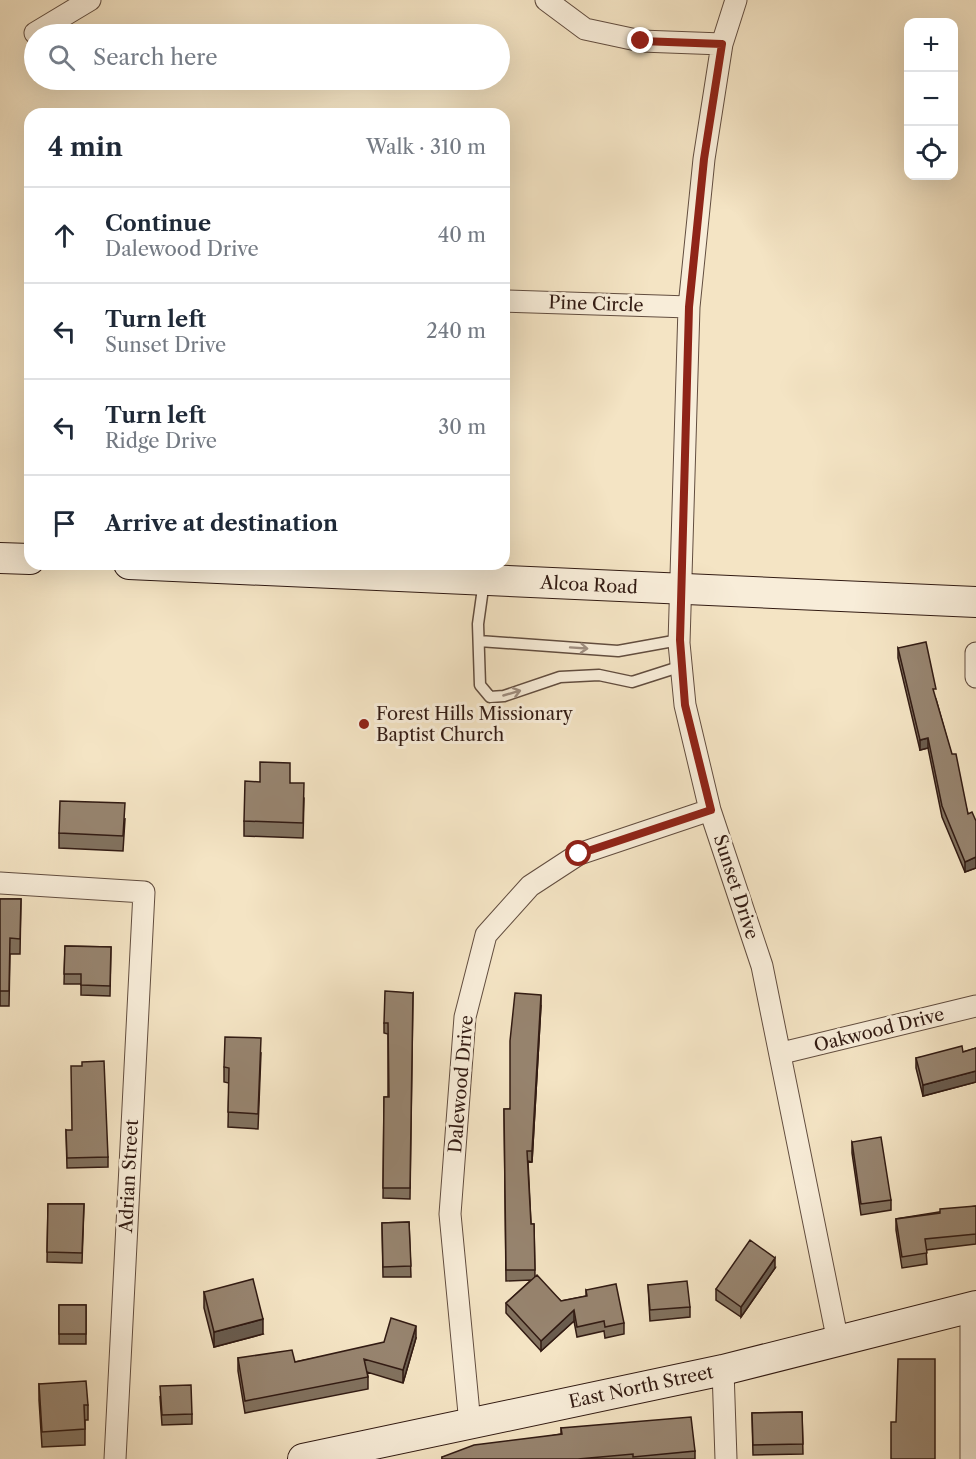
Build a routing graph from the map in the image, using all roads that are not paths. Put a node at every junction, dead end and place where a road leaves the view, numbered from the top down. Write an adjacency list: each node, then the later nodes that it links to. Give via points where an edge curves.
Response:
1 (90, 0): 4 (street)
2 (546, 0): 5 (street, via 585,29 641,41)
3 (736, 0): 5 (street, Sunset Drive)
4 (50, 24)
5 (722, 44): 7 (street, Sunset Drive, via 704,159)
6 (510, 301): 7 (street, Pine Circle)
7 (689, 307): 12 (street, Sunset Drive)
8 (0, 558): 9 (main road)
9 (24, 559)
10 (296, 570): 11 (main road, Alcoa Road)
11 (484, 580): 12 (main road, Alcoa Road); 15 (lane)
12 (683, 590): 13 (main road, Alcoa Road); 14 (street, Sunset Drive)
13 (976, 602)
14 (680, 640): 15 (lane, one-way to 14, via 618,651); 17 (street, Sunset Drive)
15 (479, 641): 17 (lane, one-way to 17, via 480,685 490,697 560,677 599,675 632,682)
16 (976, 653): 18 (street)
17 (682, 666): 19 (street, Sunset Drive, via 685,705)
18 (976, 677)
19 (711, 810): 22 (street, Sunset Drive, via 762,966); 26 (street, Dalewood Drive, via 579,854 530,886 486,935 465,1017 450,1214)
20 (0, 883): 28 (street, Adrian Street, via 144,892)
21 (976, 1006): 22 (street, Oakwood Drive)
22 (782, 1053): 24 (street, Sunset Drive)
23 (974, 1307): 24 (main road, East North Street); 31 (street)
24 (838, 1342): 25 (main road, East North Street)
25 (723, 1370): 26 (main road, East North Street); 30 (street)
26 (470, 1424): 27 (main road, East North Street)
27 (357, 1454): 29 (main road, East North Street)
28 (115, 1459)
29 (303, 1459)
30 (726, 1459)
31 (971, 1459)

